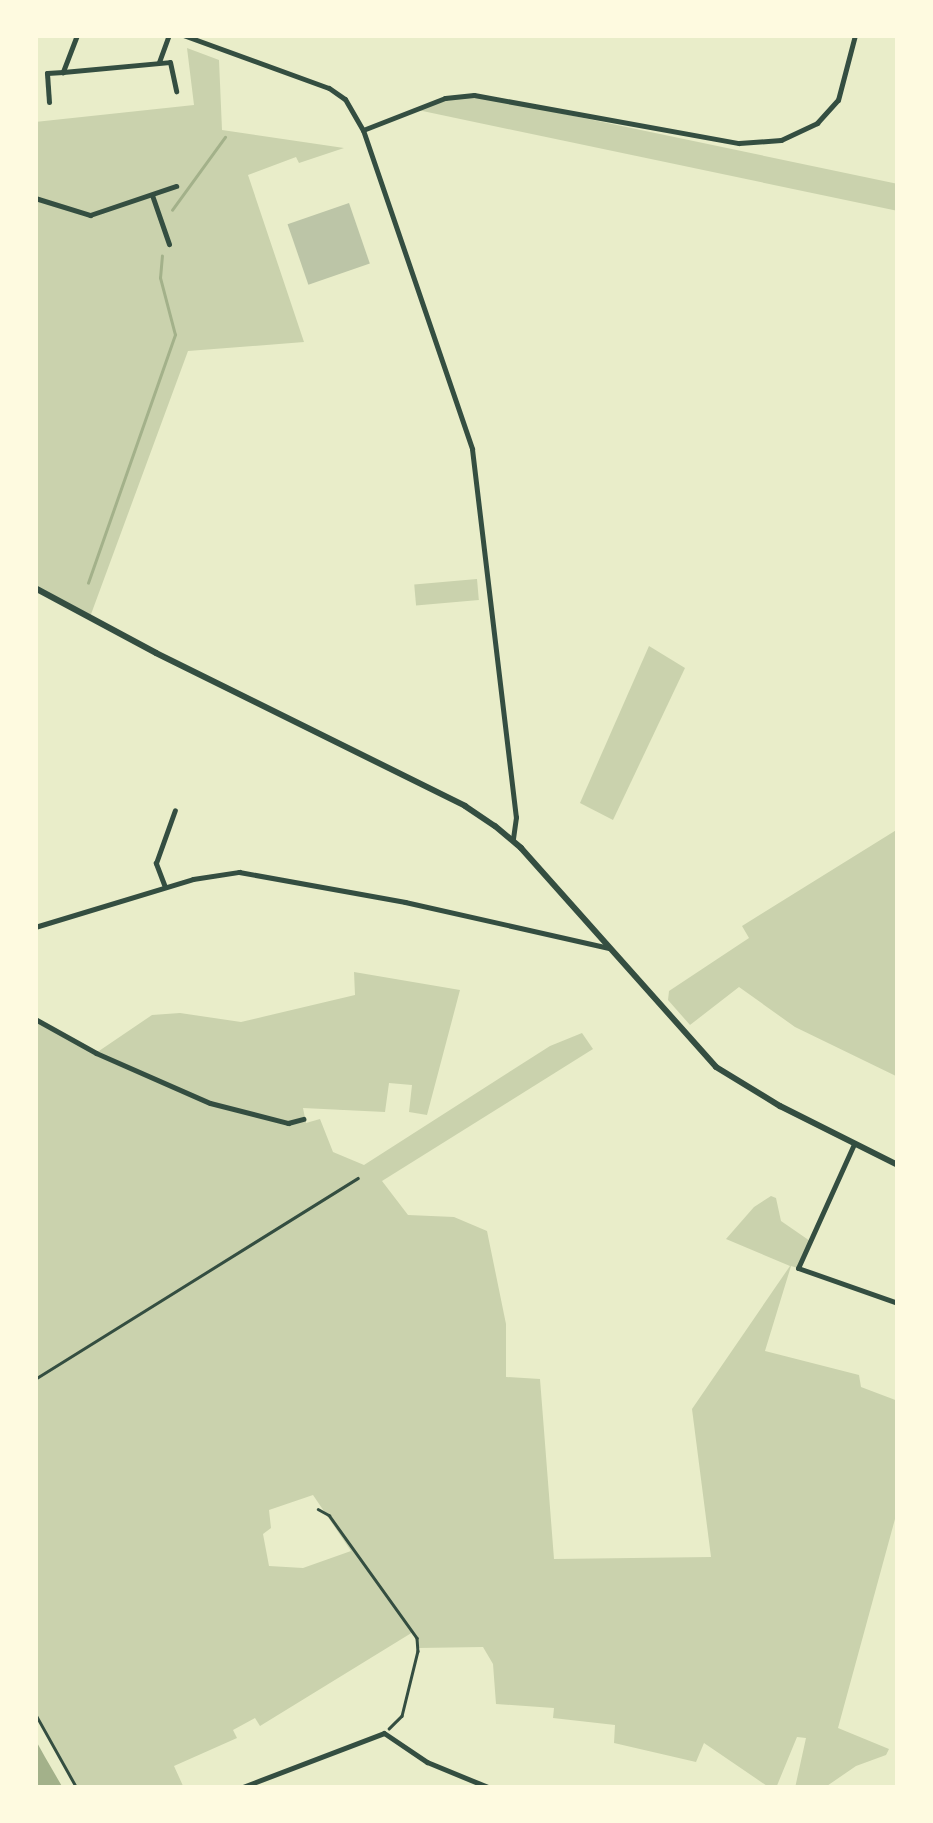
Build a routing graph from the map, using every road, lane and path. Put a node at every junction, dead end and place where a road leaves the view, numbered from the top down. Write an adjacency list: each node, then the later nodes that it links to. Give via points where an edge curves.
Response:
1 (77, 35): 6 (street)
2 (169, 35): 5 (street)
3 (183, 35): 9 (street, via 329,88 345,99)
4 (856, 35): 9 (street, via 838,100 818,123 782,140 739,143 474,95 445,98)
5 (160, 62): 6 (street); 7 (street, via 170,62)
6 (63, 72): 8 (street, via 47,73)
7 (176, 91)
8 (49, 102)
9 (363, 130): 16 (street, via 472,448 516,817)
10 (176, 186): 11 (street)
11 (152, 195): 12 (street, via 90,215); 13 (street)
12 (35, 198)
13 (169, 244)
14 (35, 588): 16 (street, via 464,806)
15 (176, 810): 17 (street, via 156,862)
16 (513, 839): 19 (street)
17 (165, 888): 18 (street); 19 (street, via 227,872 251,873)
18 (35, 927)
19 (612, 949): 22 (street, via 716,1067)
20 (35, 1019): 21 (street, via 210,1103 288,1123)
21 (303, 1119)
22 (855, 1142): 23 (street); 25 (street, via 798,1268)
23 (898, 1165)
24 (358, 1178): 26 (path)
25 (898, 1303)
26 (35, 1379)
27 (318, 1509): 29 (path, via 329,1515 416,1638 402,1716)
28 (35, 1713): 30 (path)
29 (384, 1733): 31 (street); 32 (street, via 427,1762)
30 (76, 1788)
31 (240, 1788)
32 (490, 1788)

